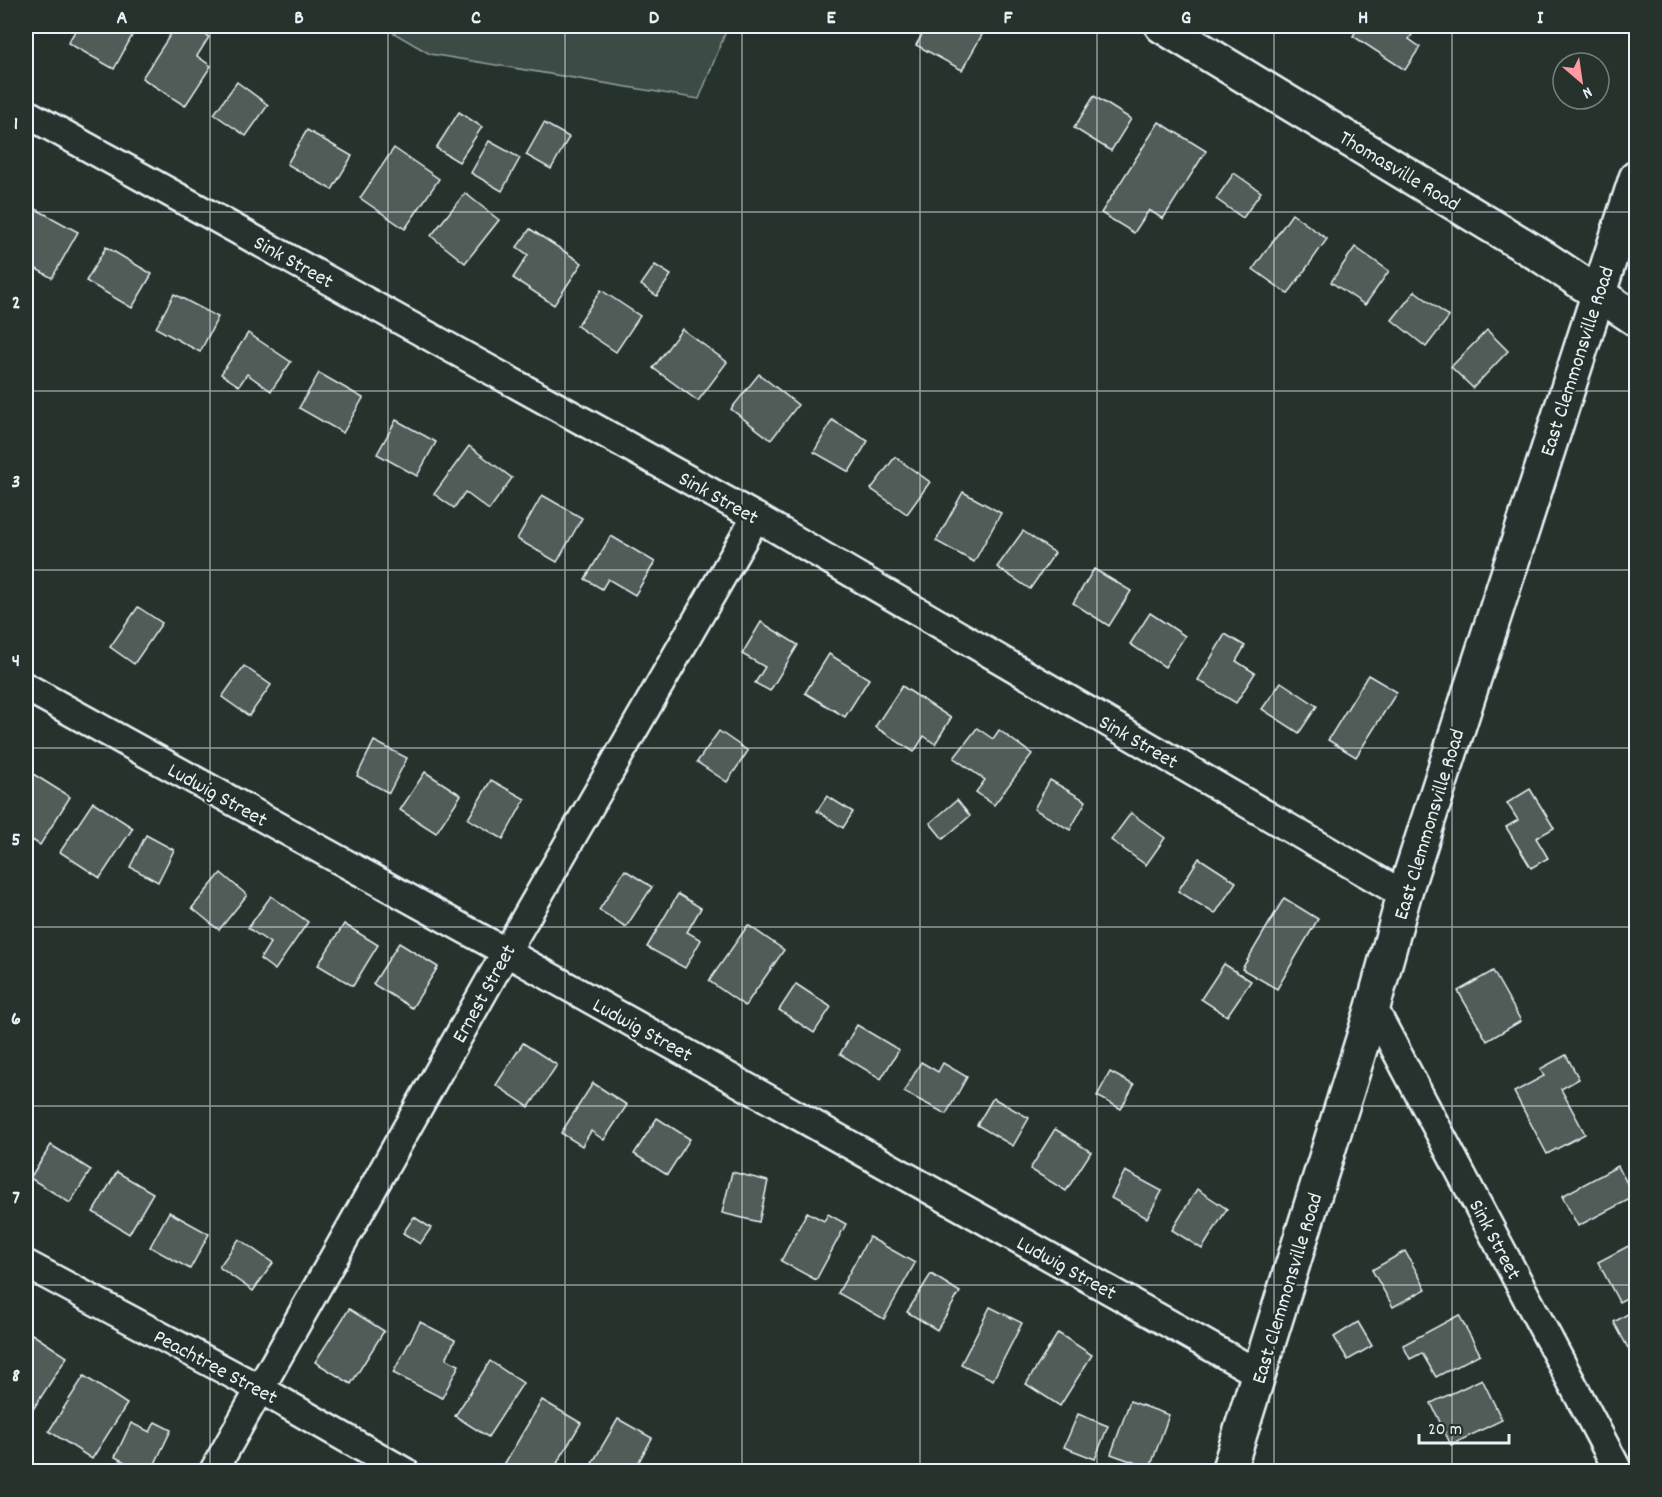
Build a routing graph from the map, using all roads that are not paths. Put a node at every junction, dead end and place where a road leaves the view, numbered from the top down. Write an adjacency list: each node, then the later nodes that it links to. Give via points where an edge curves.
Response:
1 (1162, 26): 4 (main road, Thomasville Road)
2 (26, 113): 6 (street, Sink Street)
3 (1636, 178): 4 (main road, East Clemmonsville Road)
4 (1598, 293): 5 (main road, Thomasville Road); 8 (main road, East Clemmonsville Road)
5 (1636, 319)
6 (756, 517): 8 (street, Sink Street); 9 (street, Ernest Street)
7 (26, 687): 9 (street, Ludwig Street)
8 (1404, 895): 10 (main road, East Clemmonsville Road)
9 (506, 952): 12 (street, Ludwig Street); 13 (street, Ernest Street)
10 (1373, 1007): 12 (main road, East Clemmonsville Road); 17 (street, Sink Street)
11 (26, 1264): 13 (street, Peachtree Street)
12 (1259, 1374): 16 (main road, East Clemmonsville Road)
13 (260, 1389): 14 (street, Ernest Street); 15 (street, Peachtree Street)
14 (213, 1472)
15 (405, 1472)
16 (1228, 1472)
17 (1619, 1472)

